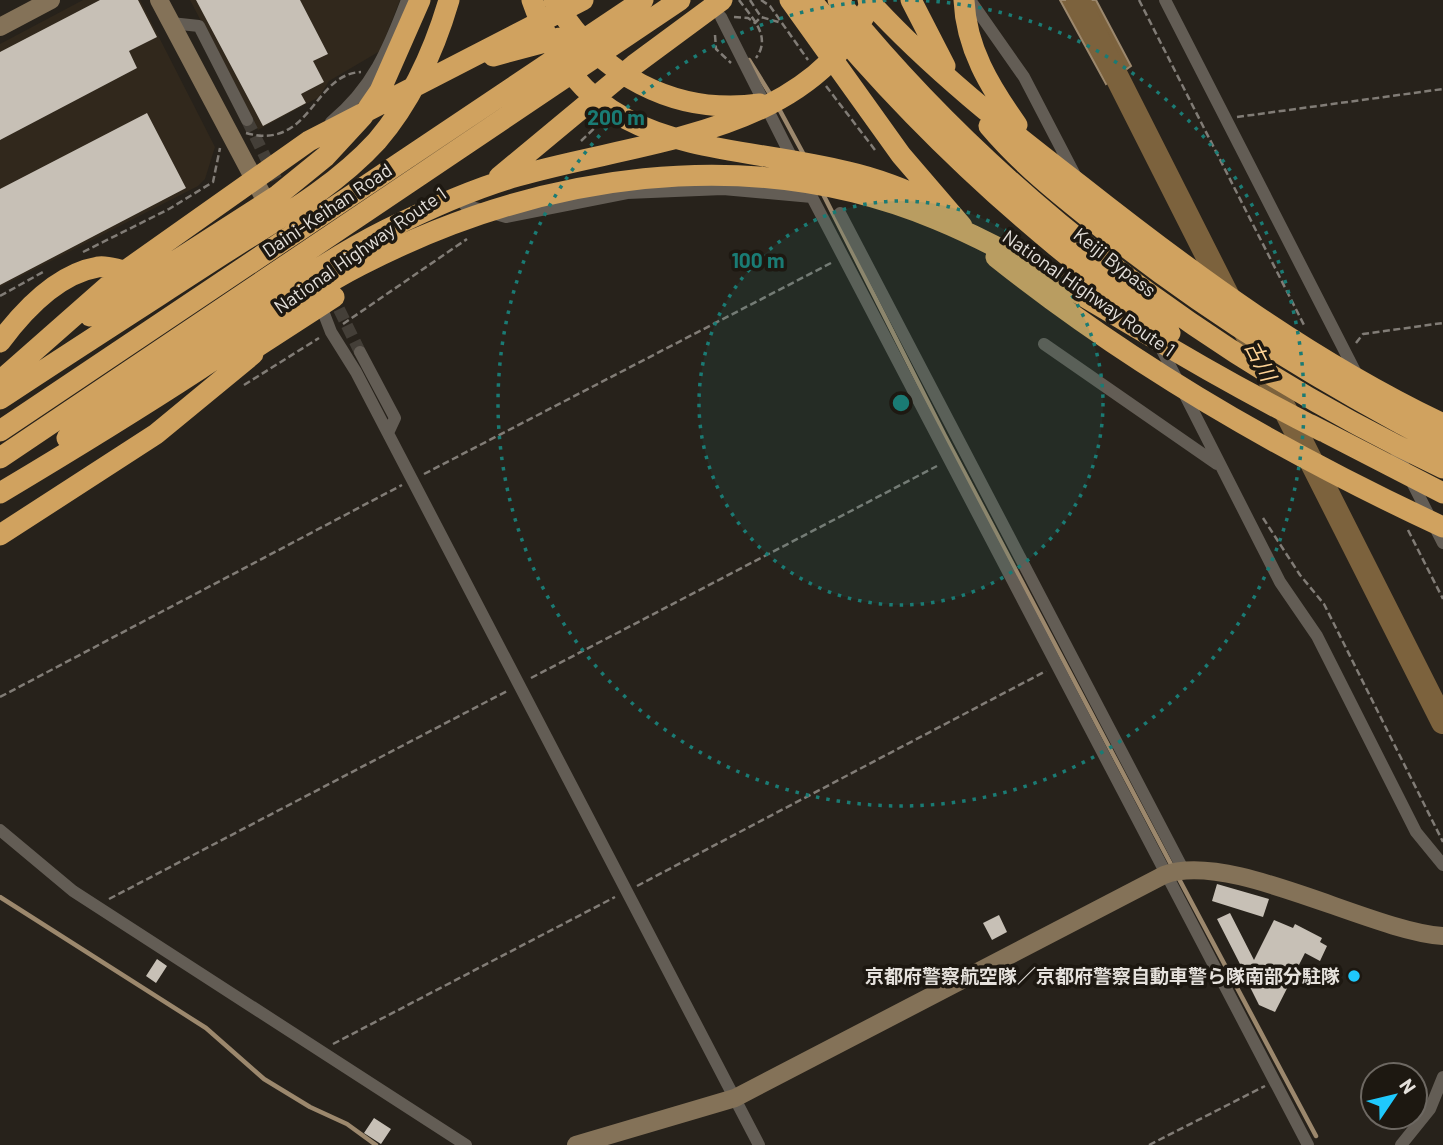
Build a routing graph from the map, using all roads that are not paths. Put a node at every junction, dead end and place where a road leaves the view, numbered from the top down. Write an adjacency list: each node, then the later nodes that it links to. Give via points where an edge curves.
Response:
1 (51, 0): 21 (street)
2 (159, 0): 20 (street)
3 (407, 0): 24 (street, via 375,75 361,95)
4 (421, 0): 39 (highway, via 380,91 327,156 278,195 68,330)
5 (449, 0): 40 (highway, via 433,49 407,99 376,142 354,163 305,201)
6 (533, 0): 31 (highway, via 563,64 600,103 620,116 680,142 876,180 937,204)
7 (554, 0): 16 (highway, via 576,35 629,79 681,100 744,106 804,93 853,67 886,36)
8 (583, 0): 22 (highway)
9 (643, 0): 42 (highway, Daini-Keihan Road)
10 (657, 0): 22 (highway, via 597,26)
11 (680, 0): 47 (highway, Daini-Keihan Road)
12 (790, 0): 55 (highway, National Highway Route 1, via 901,155 956,221 1019,275 1139,359 1331,471)
13 (811, 0): 43 (highway, Keiji Bypass, via 926,128 1038,230 1198,354)
14 (838, 0): 50 (highway, Keiji Bypass, via 988,159 1107,261 1280,380)
15 (870, 0): 41 (highway, via 926,58 1014,134 1211,286 1340,369); 51 (highway, via 858,30 831,60 767,106 703,131 515,177 386,230 314,271)
16 (911, 0): 33 (highway, via 970,105 1016,156)
17 (967, 0): 33 (highway, via 971,41 982,71 1018,128 1084,202); 49 (street, via 1024,77)
18 (1165, 0): 57 (street)
19 (721, 9): 26 (street); 27 (highway, National Highway Route 1, via 634,65)
20 (171, 23): 23 (street, via 199,26); 25 (street)
21 (0, 27)
22 (431, 76): 24 (highway)
23 (245, 126)
24 (309, 141): 25 (highway)
25 (253, 178): 32 (highway); 34 (street)
26 (812, 197): 27 (street, via 723,189 628,194 521,216); 30 (street)
27 (465, 205): 34 (highway, National Highway Route 1)
28 (840, 213): 29 (street)
29 (858, 247): 30 (street); 46 (street)
30 (842, 255): 48 (street)
31 (1040, 269): 43 (highway, via 1229,382); 52 (highway, via 905,207 795,181 671,176 552,192 468,218 357,267 128,417)
32 (125, 271): 36 (highway, via 99,266 61,282 29,307); 39 (highway)
33 (1164, 275): 45 (highway, via 1322,380)
34 (321, 306): 35 (highway, National Highway Route 1); 44 (street)
35 (268, 341): 54 (highway, National Highway Route 1, via 77,460); 56 (highway, via 156,434)
36 (0, 342)
37 (1044, 344): 49 (street)
38 (360, 352): 44 (street, via 394,418)
39 (0, 381)
40 (0, 399)
41 (1443, 424)
42 (0, 431)
43 (1322, 431): 53 (highway, Keiji Bypass)
44 (388, 433): 65 (street)
45 (1443, 446)
46 (965, 452): 48 (street); 58 (street)
47 (0, 457)
48 (950, 460): 59 (street)
49 (1221, 466): 61 (street, via 1280,582 1317,636 1416,832)
50 (1443, 468)
51 (0, 484)
52 (0, 493)
53 (1443, 493)
54 (0, 502)
55 (1443, 527)
56 (0, 535)
57 (1443, 543)
58 (1072, 656): 59 (street); 62 (street)
59 (1056, 665): 62 (street)
60 (0, 830): 66 (street, via 73,891)
61 (1443, 864)
62 (1174, 872): 63 (street, via 1199,870 1237,877); 65 (street); 69 (street)
63 (1443, 936)
64 (1443, 1077): 70 (street, via 1430,1109)
65 (735, 1098): 67 (street); 68 (street)
66 (466, 1145)
67 (576, 1145)
68 (759, 1145)
69 (1308, 1145)
70 (1401, 1145)

